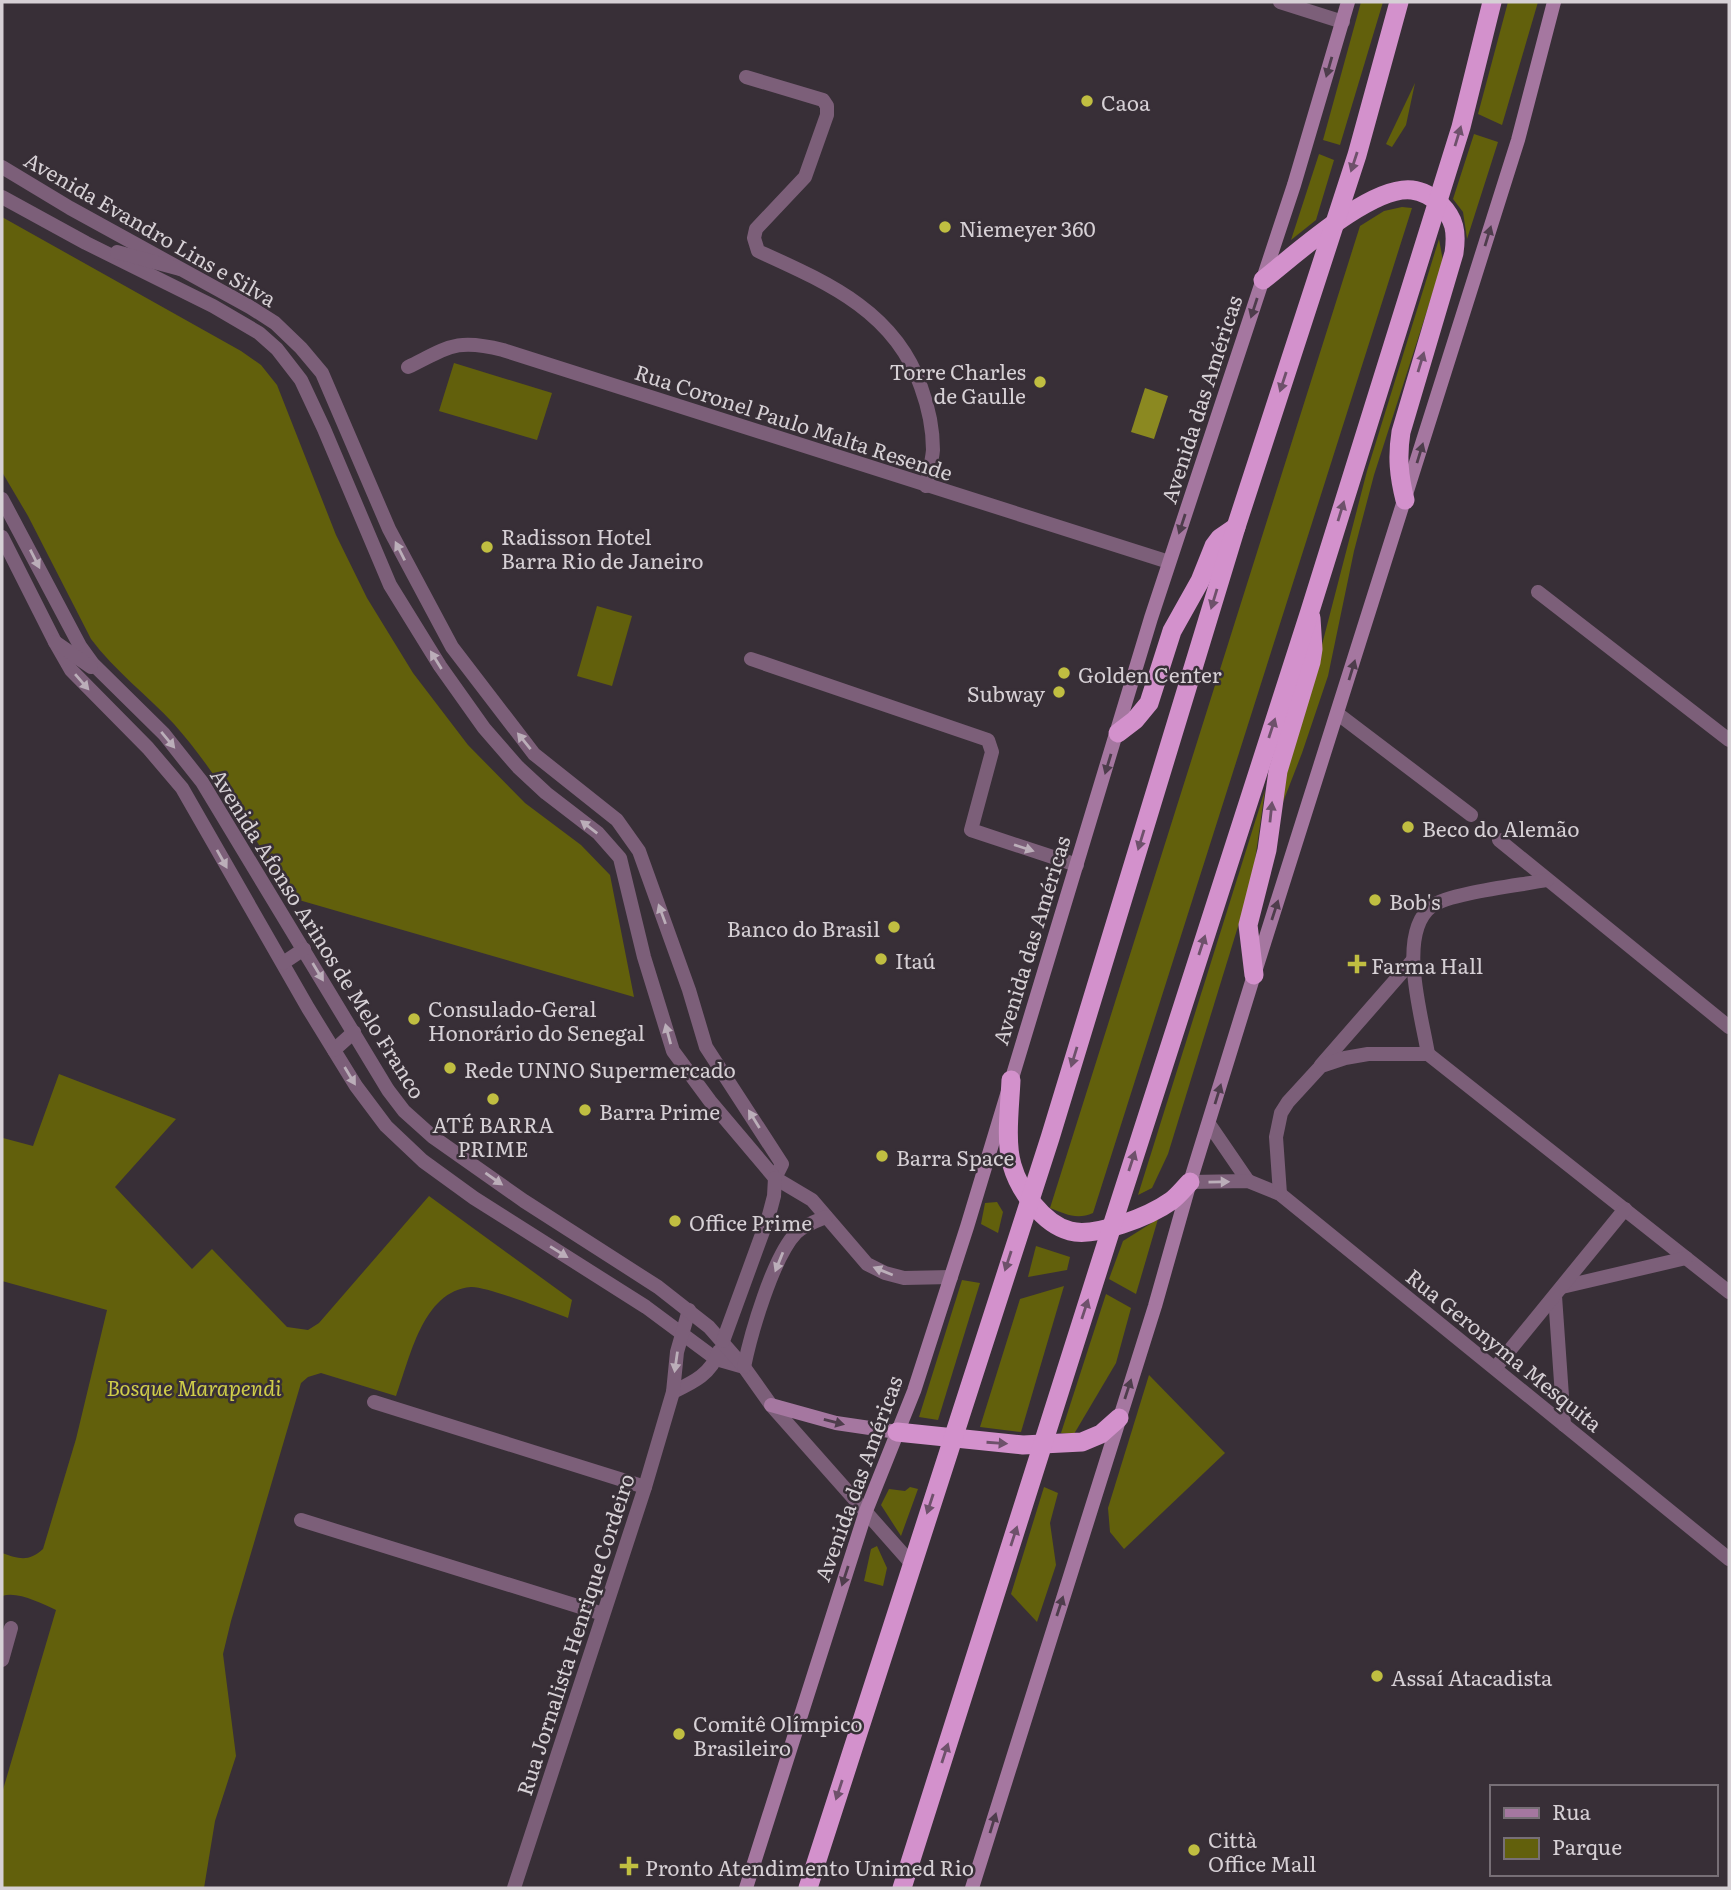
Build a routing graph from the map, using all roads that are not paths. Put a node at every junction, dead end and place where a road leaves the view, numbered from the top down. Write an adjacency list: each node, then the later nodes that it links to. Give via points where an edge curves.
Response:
1 (1280, 2): 6 (street)
2 (1348, 2): 6 (main road, Avenida das Américas)
3 (1399, 2): 11 (highway, one-way to 11)
4 (1492, 2): 10 (highway, one-way to 4)
5 (1553, 2): 18 (main road, one-way to 5, via 1518,140)
6 (1343, 22): 14 (main road, Avenida das Américas, one-way to 14)
7 (746, 78): 16 (street, via 823,100 827,106 805,177 756,229 754,238 758,251 848,296 905,351 928,407 933,449)
8 (2, 167): 13 (street, Avenida Evandro Lins e Silva)
9 (2, 197): 12 (street, Avenida Evandro Lins e Silva)
10 (1437, 202): 11 (highway, via 1419,191 1403,190); 18 (highway, one-way to 10, via 1399,474 1401,432 1455,246 1451,216); 23 (highway, one-way to 10)
11 (1334, 224): 14 (highway); 19 (highway, one-way to 19)
12 (86, 243): 13 (street); 45 (street, Avenida Evandro Lins e Silva, one-way to 12, via 673,1051 620,858 598,833 518,768 440,666 390,585 301,380 260,333)
13 (180, 269): 45 (street, Avenida Evandro Lins e Silva, one-way to 13, via 782,1164 706,1047 639,851 617,820 534,754 452,647 389,529 322,373 275,323)
14 (1263, 280): 21 (main road, Avenida das Américas, one-way to 21)
15 (408, 367): 16 (street, Rua Coronel Paulo Malta Resende, via 449,347 476,344)
16 (926, 486): 21 (street, Rua Coronel Paulo Malta Resende)
17 (2, 499): 26 (street, Avenida Afonso Arinos de Melo Franco, one-way to 26, via 80,646)
18 (1405, 500): 27 (main road, one-way to 18)
19 (1236, 527): 28 (highway, via 1214,546 1172,631 1149,703); 49 (highway, one-way to 49)
20 (2, 537): 24 (street, Avenida Afonso Arinos de Melo Franco)
21 (1169, 562): 28 (main road, Avenida das Américas)
22 (1538, 592): 29 (street)
23 (1310, 611): 37 (highway, one-way to 23, via 1248,925 1267,850 1278,771 1314,649); 52 (highway, one-way to 23)
24 (55, 642): 26 (street); 36 (street, Avenida Afonso Arinos de Melo Franco, one-way to 36, via 84,685 182,788)
25 (751, 659): 32 (street, one-way to 32, via 988,740 992,752 971,830)
26 (108, 679): 34 (street, Avenida Afonso Arinos de Melo Franco, one-way to 34, via 164,734 202,782)
27 (1338, 713): 30 (street); 37 (main road, one-way to 27)
28 (1118, 733): 32 (main road, Avenida das Américas, one-way to 32)
29 (1729, 740)
30 (1471, 815)
31 (1499, 840): 33 (street)
32 (1077, 865): 43 (main road, Avenida das Américas)
33 (1547, 880): 35 (street, via 1450,898 1433,906 1419,921); 38 (street)
34 (304, 949): 36 (street); 39 (street, Avenida Afonso Arinos de Melo Franco, one-way to 39)
35 (1412, 961): 41 (street); 42 (street)
36 (283, 963): 40 (street, Avenida Afonso Arinos de Melo Franco)
37 (1254, 975): 44 (main road, one-way to 37)
38 (1726, 1020)
39 (354, 1032): 40 (street); 57 (street, Avenida Afonso Arinos de Melo Franco, one-way to 57, via 388,1090 433,1137)
40 (334, 1050): 58 (street, Avenida Afonso Arinos de Melo Franco, one-way to 58, via 386,1126 423,1161)
41 (1429, 1054): 42 (street, via 1368,1054); 50 (street)
42 (1321, 1066): 48 (street, via 1281,1113 1276,1137)
43 (1012, 1080): 49 (highway, via 1011,1163); 54 (main road, Avenida das Américas)
44 (1209, 1124): 46 (street); 47 (main road)
45 (775, 1178): 51 (street, Avenida Evandro Lins e Silva, via 812,1200); 59 (street, via 769,1215)
46 (1248, 1181): 47 (street, Rua Geronyma Mesquita, one-way to 46); 48 (street, Rua Geronyma Mesquita)
47 (1190, 1182): 52 (highway, via 1171,1201); 66 (main road, one-way to 47)
48 (1280, 1194): 62 (street, Rua Geronyma Mesquita)
49 (1029, 1196): 52 (highway, via 1042,1214 1070,1231); 69 (highway, one-way to 69)
50 (1625, 1209): 53 (street); 56 (street)
51 (826, 1217): 54 (street, Avenida Evandro Lins e Silva, one-way to 51, via 904,1278 885,1273 867,1264); 61 (street, one-way to 61, via 797,1232 783,1252)
52 (1112, 1226): 70 (highway, one-way to 52)
53 (1686, 1258): 55 (street); 56 (street)
54 (950, 1277): 68 (main road, Avenida das Américas)
55 (1728, 1290)
56 (1558, 1292): 62 (street); 67 (street)
57 (689, 1310): 58 (street, Rua Jornalista Henrique Cordeiro); 59 (street, Avenida Afonso Arinos de Melo Franco)
58 (681, 1332): 60 (street, Avenida Afonso Arinos de Melo Franco); 63 (street, Rua Jornalista Henrique Cordeiro, one-way to 63)
59 (723, 1341): 60 (street); 61 (street, Avenida Afonso Arinos de Melo Franco)
60 (716, 1359): 61 (street, Avenida Afonso Arinos de Melo Franco); 63 (street, via 707,1373)
61 (744, 1367): 65 (street, Avenida Afonso Arinos de Melo Franco)
62 (1496, 1367): 67 (street, Rua Geronyma Mesquita)
63 (673, 1392): 71 (street, Rua Jornalista Henrique Cordeiro)
64 (374, 1402): 71 (street)
65 (771, 1405): 68 (main road, one-way to 68, via 836,1423); 72 (street, Avenida Afonso Arinos de Melo Franco)
66 (1119, 1418): 70 (highway, via 1092,1439); 83 (main road, one-way to 66)
67 (1564, 1425): 74 (street, Rua Geronyma Mesquita)
68 (897, 1432): 69 (highway); 72 (main road, Avenida das Américas)
69 (951, 1439): 70 (highway, one-way to 70); 75 (highway, one-way to 75)
70 (1042, 1444): 82 (highway, one-way to 70)
71 (645, 1487): 76 (street, Rua Jornalista Henrique Cordeiro)
72 (866, 1511): 75 (street, Avenida Afonso Arinos de Melo Franco); 80 (main road, Avenida das Américas, one-way to 80)
73 (301, 1520): 76 (street)
74 (1729, 1559)
75 (911, 1563): 81 (highway, one-way to 81)
76 (603, 1614): 79 (street, Rua Jornalista Henrique Cordeiro)
77 (11, 1628): 78 (street)
78 (2, 1660)
79 (514, 1888)
80 (746, 1888)
81 (808, 1888)
82 (902, 1888)
83 (972, 1888)

